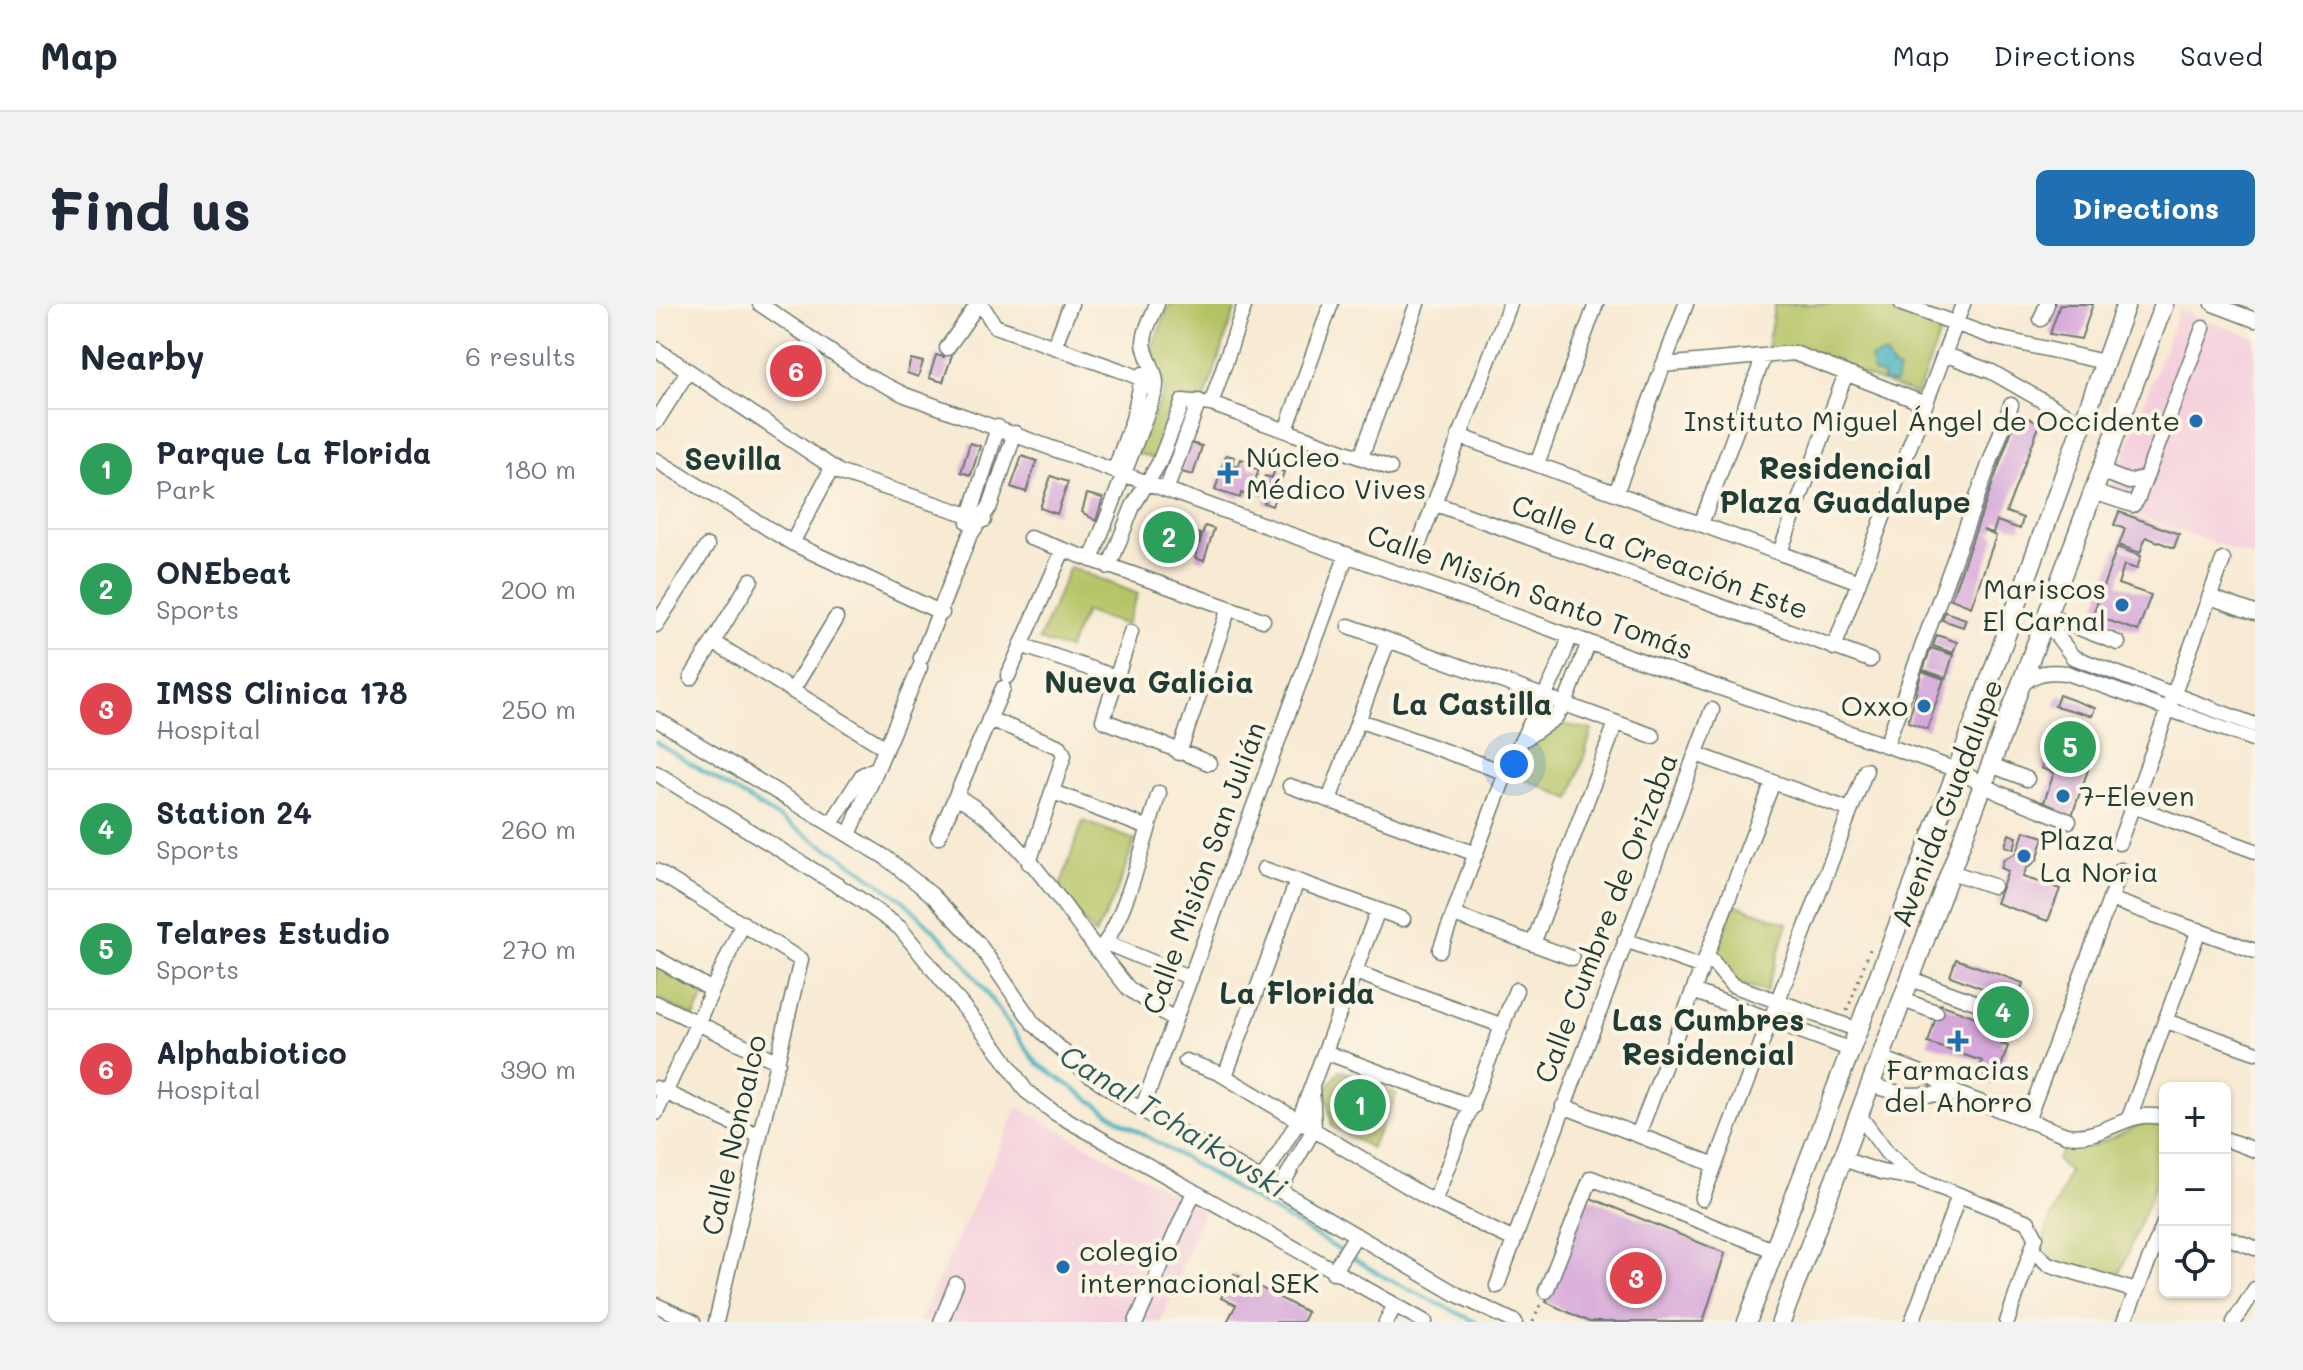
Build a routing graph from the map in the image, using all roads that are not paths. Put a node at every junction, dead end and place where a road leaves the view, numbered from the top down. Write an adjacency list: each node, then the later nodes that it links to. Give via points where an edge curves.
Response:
1 (760, 304): 38 (street, Calle Misión Santo Tomás, via 882,385)
2 (980, 304): 21 (street, via 995,326); 22 (street)
3 (1071, 304): 21 (street)
4 (1157, 304): 26 (street, via 1144,339)
5 (1245, 304): 33 (street)
6 (1331, 304): 39 (street)
7 (1417, 304): 42 (street)
8 (1510, 304): 41 (street)
9 (1596, 304): 44 (street)
10 (1686, 304): 28 (street)
11 (1902, 304): 19 (street)
12 (1963, 304): 19 (street)
13 (2047, 304): 17 (street)
14 (2126, 304): 27 (main road, Avenida Guadalupe)
15 (2164, 304): 48 (main road, Avenida Guadalupe)
16 (2213, 304): 18 (street)
17 (2041, 319)
18 (2255, 320)
19 (1955, 324): 24 (street); 27 (street)
20 (2203, 328): 49 (street)
21 (1054, 347): 31 (street)
22 (947, 348)
23 (656, 349): 29 (street)
24 (1944, 354): 34 (street); 37 (street, via 1992,372)
25 (1764, 356): 28 (street); 30 (street, via 1794,353); 59 (street)
26 (1147, 360): 31 (street); 32 (street, via 1157,376)
27 (2104, 362): 37 (main road, Avenida Guadalupe)
28 (1663, 365): 53 (street)
29 (688, 371): 36 (street); 45 (street)
30 (1846, 373): 34 (street); 65 (street)
31 (1142, 379): 32 (street); 47 (street)
32 (1155, 392): 47 (street)
33 (1205, 402): 39 (street); 50 (street, via 1183,401); 51 (street)
34 (1925, 404): 72 (street)
35 (2011, 405): 111 (street)
36 (656, 422)
37 (2081, 423): 55 (main road, Avenida Guadalupe)
38 (998, 427): 40 (street, Calle Misión Santo Tomás); 56 (street)
39 (1286, 430): 42 (street)
40 (1015, 433): 47 (street, Calle Misión Santo Tomás); 58 (street)
41 (1459, 436): 44 (street); 54 (street)
42 (1361, 457): 46 (street)
43 (656, 460): 62 (street)
44 (1537, 464): 53 (street)
45 (832, 468): 56 (street); 62 (street)
46 (1390, 468)
47 (1121, 471): 50 (street, Calle Misión Santo Tomás); 68 (street)
48 (2101, 471): 49 (street, via 2129,482); 52 (main road, Avenida Guadalupe)
49 (2146, 477): 52 (street, via 2133,505)
50 (1149, 481): 51 (street, Calle Misión Santo Tomás); 70 (street)
51 (1167, 488): 66 (street, Calle Misión Santo Tomás)
52 (2093, 492): 57 (main road, Avenida Guadalupe)
53 (1616, 493): 59 (street)
54 (1433, 503): 67 (street); 89 (street, Calle La Creación Este)
55 (2052, 505): 57 (main road); 119 (main road, Avenida Guadalupe)
56 (968, 515): 58 (street); 60 (street)
57 (2084, 517): 78 (main road, Avenida Guadalupe)
58 (984, 520): 60 (street)
59 (1701, 524): 65 (street)
60 (969, 537): 75 (street)
61 (1030, 538): 64 (street)
62 (792, 543): 75 (street)
63 (707, 546): 80 (street)
64 (1063, 550): 68 (street); 88 (street)
65 (1780, 552): 72 (street)
66 (1347, 554): 83 (street, Calle Misión Santo Tomás); 162 (street, Calle Misión San Julián)
67 (1415, 554)
68 (1091, 560): 70 (street)
69 (2223, 560): 73 (street)
70 (1109, 567): 74 (street)
71 (751, 580): 85 (street)
72 (1859, 582): 89 (street)
73 (2210, 597): 76 (street); 98 (street)
74 (1229, 608): 79 (street); 113 (street)
75 (942, 613): 112 (street)
76 (2255, 613)
77 (836, 618): 97 (street)
78 (2047, 618): 87 (street); 90 (street); 96 (main road, Avenida Guadalupe)
79 (1263, 620)
80 (656, 625)
81 (1349, 626): 84 (street)
82 (1131, 632): 93 (street)
83 (1570, 636): 86 (street, Calle Misión Santo Tomás); 99 (street)
84 (1388, 640): 99 (street); 105 (street)
85 (713, 642): 95 (street); 97 (street)
86 (1589, 642): 100 (street); 111 (street, Calle Misión Santo Tomás)
87 (2118, 643)
88 (1021, 645): 93 (street); 104 (street)
89 (1834, 648): 91 (street, Calle La Creación Este)
90 (2073, 657): 92 (street); 94 (street)
91 (1870, 660)
92 (2067, 673): 94 (street); 96 (street, via 2049,671)
93 (1115, 677): 113 (street, via 1103,720)
94 (2107, 677): 98 (street); 101 (street)
95 (691, 678)
96 (2022, 685): 116 (main road, Avenida Guadalupe)
97 (792, 691): 112 (street)
98 (2174, 694): 101 (street); 107 (street)
99 (1546, 698): 100 (street); 110 (street)
100 (1565, 704): 106 (street); 110 (street)
101 (2169, 709): 109 (street); 130 (street)
102 (1712, 710): 114 (street, Calle Cumbre de Orizaba)
103 (656, 719): 133 (street)
104 (989, 719): 126 (street, via 1060,747 1064,755); 128 (street)
105 (1358, 720): 121 (street); 129 (street)
106 (1616, 723): 108 (street); 154 (street)
107 (2255, 725)
108 (1653, 736)
109 (2255, 740)
110 (1523, 741): 121 (street)
111 (1886, 745): 119 (street, Calle Misión Santo Tomás)
112 (884, 747): 117 (street)
113 (1179, 753): 115 (street)
114 (1696, 754): 123 (street); 153 (street, Calle Cumbre de Orizaba)
115 (1209, 763)
116 (1991, 765): 122 (street); 124 (main road, Avenida Guadalupe)
117 (875, 769): 133 (street, via 862,775); 135 (street)
118 (1866, 770): 131 (street)
119 (1957, 770): 124 (street, Calle Misión Santo Tomás); 179 (main road, Avenida Guadalupe)
120 (656, 773): 210 (street, via 900,928 1026,1091)
121 (1506, 773): 139 (street)
122 (2027, 779)
123 (1773, 782): 131 (street); 160 (street)
124 (1983, 785): 132 (street, Calle Misión Santo Tomás); 144 (main road, Avenida Guadalupe)
125 (1290, 786): 129 (street)
126 (1053, 792): 134 (street); 140 (street)
127 (1159, 793): 134 (street)
128 (956, 796): 136 (street); 140 (street)
129 (1329, 800): 139 (street)
130 (2133, 806): 137 (street); 138 (street)
131 (1850, 810): 169 (street)
132 (2069, 821)
133 (831, 824): 135 (street)
134 (1148, 828): 155 (street)
135 (849, 835): 193 (street, via 932,895 978,943 1033,1023 1083,1070)
136 (938, 837)
137 (2119, 843)
138 (2255, 851)
139 (1476, 854): 149 (street)
140 (1029, 863): 155 (street)
141 (1264, 869): 145 (street)
142 (2121, 870): 147 (street)
143 (656, 871): 151 (street)
144 (1951, 872): 146 (street); 163 (main road, Avenida Guadalupe)
145 (1297, 881): 148 (street); 186 (street)
146 (1993, 886)
147 (2110, 899): 152 (street); 199 (street)
148 (1378, 910): 150 (street); 161 (street)
149 (1454, 915): 154 (street); 156 (street)
150 (1403, 919)
151 (743, 923): 165 (street); 185 (street, Calle Nonoalco, via 801,960)
152 (2199, 930): 157 (street); 176 (street)
153 (1625, 940): 160 (street); 191 (street, Calle Cumbre de Orizaba)
154 (1533, 944): 159 (street)
155 (1102, 947): 162 (street); 175 (street, via 1129,989)
156 (1440, 950)
157 (2255, 951)
158 (656, 958): 165 (street)
159 (1572, 958)
160 (1705, 961): 164 (street); 167 (street)
161 (1355, 972): 178 (street); 181 (street)
162 (1191, 978): 175 (street, Calle Misión San Julián)
163 (1911, 979): 168 (main road, Avenida Guadalupe); 172 (street)
164 (1732, 985): 169 (street); 171 (street)
165 (712, 990): 177 (street)
166 (1516, 990): 178 (street)
167 (1693, 991): 171 (street); 201 (street)
168 (1903, 1000): 173 (street); 183 (main road, Avenida Guadalupe)
169 (1778, 1001): 174 (street); 179 (street)
170 (656, 1003): 177 (street)
171 (1725, 1003): 174 (street)
172 (1986, 1006)
173 (1936, 1012)
174 (1771, 1018): 180 (street); 206 (street)
175 (1175, 1020): 193 (street, Calle Misión San Julián)
176 (2166, 1021): 182 (street); 197 (street)
177 (696, 1023): 185 (street); 189 (street)
178 (1503, 1026): 192 (street)
179 (1856, 1029): 180 (main road, Avenida Guadalupe)
180 (1849, 1049): 220 (main road, Avenida Guadalupe)
181 (1325, 1052): 188 (street); 192 (street)
182 (2255, 1052)
183 (1881, 1058): 187 (main road, Avenida Guadalupe); 190 (street, via 1932,1077)
184 (1186, 1061): 186 (street)
185 (778, 1062): 202 (street, Calle Nonoalco)
186 (1225, 1076): 198 (street)
187 (1870, 1085): 190 (street, via 1906,1095); 195 (main road, Avenida Guadalupe)
188 (1312, 1086): 198 (street); 200 (street)
189 (661, 1090): 194 (street); 202 (street)
190 (1958, 1094): 199 (street)
191 (1563, 1106): 201 (street); 217 (street, Calle Cumbre de Orizaba)
192 (1473, 1107): 213 (street)
193 (1142, 1109): 208 (street)
194 (656, 1113)
195 (1859, 1115): 205 (main road, Avenida Guadalupe); 207 (street, via 1887,1153)
196 (2159, 1116): 197 (street)
197 (2129, 1118): 199 (street, via 2085,1138)
198 (1299, 1120): 200 (street); 208 (street)
199 (2027, 1121)
200 (1314, 1129): 209 (street); 213 (street)
201 (1638, 1135): 206 (street)
202 (760, 1136): 230 (street, Calle Nonoalco)
203 (2231, 1141): 204 (street)
204 (2255, 1150)
205 (1843, 1159): 207 (street); 237 (main road, Avenida Guadalupe)
206 (1715, 1165): 212 (street)
207 (1916, 1178): 211 (street)
208 (1262, 1180): 209 (street)
209 (1279, 1190): 216 (street)
210 (1194, 1192): 221 (street); 232 (street)
211 (1959, 1195): 219 (street, via 2028,1222 2036,1237); 238 (street)
212 (1702, 1199)
213 (1434, 1202): 217 (street)
214 (2163, 1226): 226 (street)
215 (2231, 1239): 218 (street)
216 (1353, 1240): 221 (street); 235 (street)
217 (1514, 1240): 223 (street, Calle Cumbre de Orizaba)
218 (2255, 1248)
219 (2032, 1249): 226 (street, via 2048,1264); 239 (street)
220 (1773, 1250): 225 (street, via 1591,1178); 236 (main road, Avenida Guadalupe)
221 (1337, 1266): 228 (street)
222 (956, 1284): 231 (street)
223 (1497, 1286)
224 (2255, 1289): 241 (street)
225 (1546, 1291)
226 (2136, 1291): 240 (street)
227 (656, 1305): 229 (street)
228 (1394, 1307): 233 (street); 234 (street)
229 (693, 1322)
230 (716, 1322)
231 (941, 1322)
232 (1136, 1322)
233 (1386, 1322)
234 (1425, 1322)
235 (1515, 1322)
236 (1747, 1322)
237 (1781, 1322)
238 (1912, 1322)
239 (2007, 1322)
240 (2124, 1322)
241 (2234, 1322)

